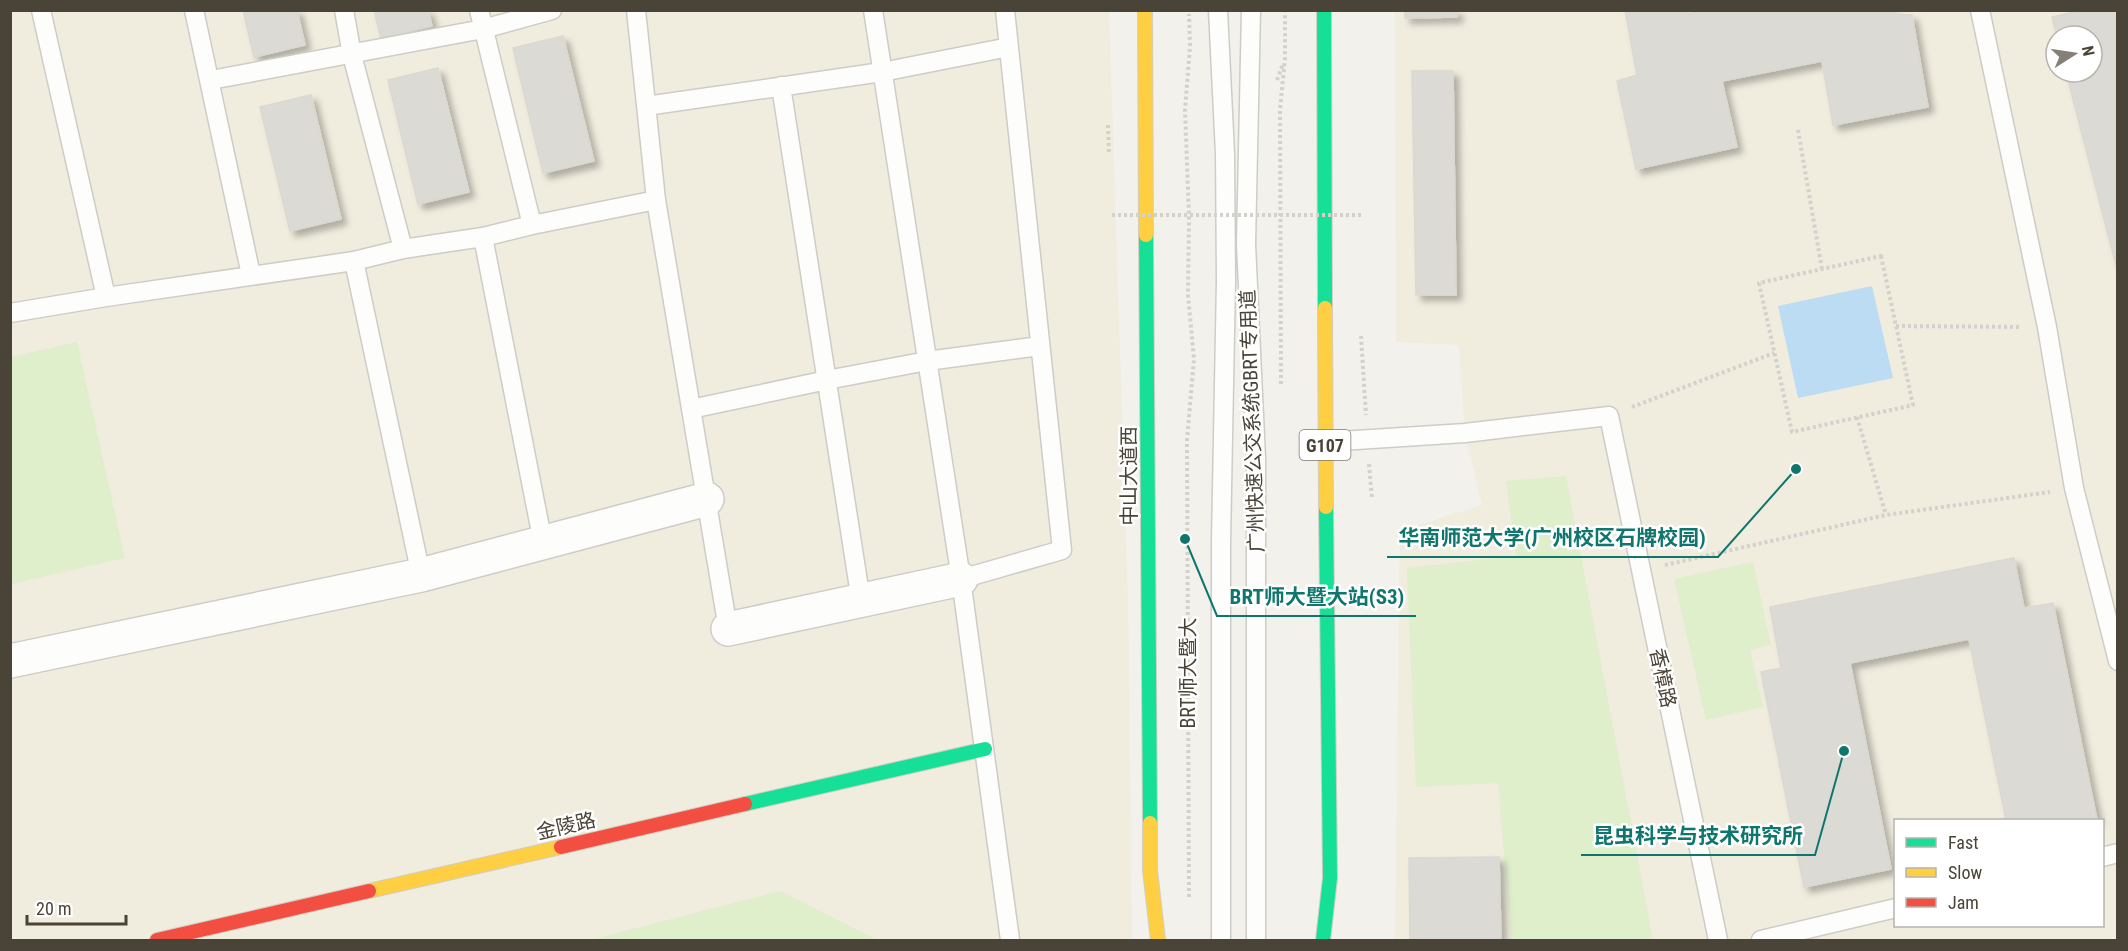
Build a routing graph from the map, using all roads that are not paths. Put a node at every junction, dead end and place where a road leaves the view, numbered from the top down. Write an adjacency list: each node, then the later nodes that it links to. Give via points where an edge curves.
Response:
1 (41, 10): 27 (lane)
2 (194, 10): 18 (lane)
3 (344, 10): 16 (lane)
4 (479, 10): 14 (lane)
5 (552, 10): 14 (lane)
6 (636, 10): 20 (lane)
7 (873, 10): 17 (lane)
8 (1005, 10): 15 (lane)
9 (1145, 10): 43 (main road, 中山大道西)
10 (1218, 10): 50 (lane, 广州快速公交系统GBRT专用道, via 1226,268)
11 (1251, 10): 51 (lane, 广州快速公交系统GBRT专用道, via 1246,244 1256,437)
12 (1324, 10): 33 (main road, G107)
13 (1980, 10): 41 (lane, via 2047,327 2074,489)
14 (483, 29): 16 (lane); 22 (lane)
15 (1009, 47): 17 (lane); 29 (lane)
16 (352, 55): 18 (lane); 24 (lane)
17 (882, 72): 19 (lane); 30 (lane)
18 (211, 80): 26 (lane)
19 (781, 86): 20 (lane); 31 (lane)
20 (646, 106): 21 (lane)
21 (656, 200): 22 (lane); 32 (lane)
22 (532, 225): 23 (lane)
23 (483, 237): 24 (lane); 35 (lane)
24 (403, 249): 25 (lane)
25 (354, 261): 26 (lane); 36 (lane)
26 (251, 275): 27 (lane)
27 (106, 297): 28 (lane)
28 (10, 313)
29 (1040, 346): 30 (lane); 37 (lane, via 1062,550)
30 (927, 361): 31 (lane); 37 (lane)
31 (827, 380): 32 (lane); 38 (lane)
32 (691, 409): 34 (lane)
33 (1325, 442): 44 (main road, G107); 54 (lane, 香樟路, via 1465,433 1609,416)
34 (706, 499): 35 (street); 39 (lane)
35 (543, 543): 36 (street)
36 (421, 575): 40 (street)
37 (961, 579): 38 (street); 42 (lane)
38 (861, 601): 39 (street)
39 (728, 629)
40 (10, 661)
41 (2118, 661)
42 (985, 749): 46 (main road, 金陵路); 47 (lane)
43 (1150, 870): 48 (main road); 49 (main road, 中山大道西)
44 (1330, 879): 52 (main road, G107); 53 (main road)
45 (1894, 908): 55 (lane)
46 (157, 940)
47 (1011, 940)
48 (1152, 940)
49 (1158, 940)
50 (1221, 940)
51 (1256, 940)
52 (1323, 940)
53 (1330, 940)
54 (1718, 940)
55 (1761, 940)

